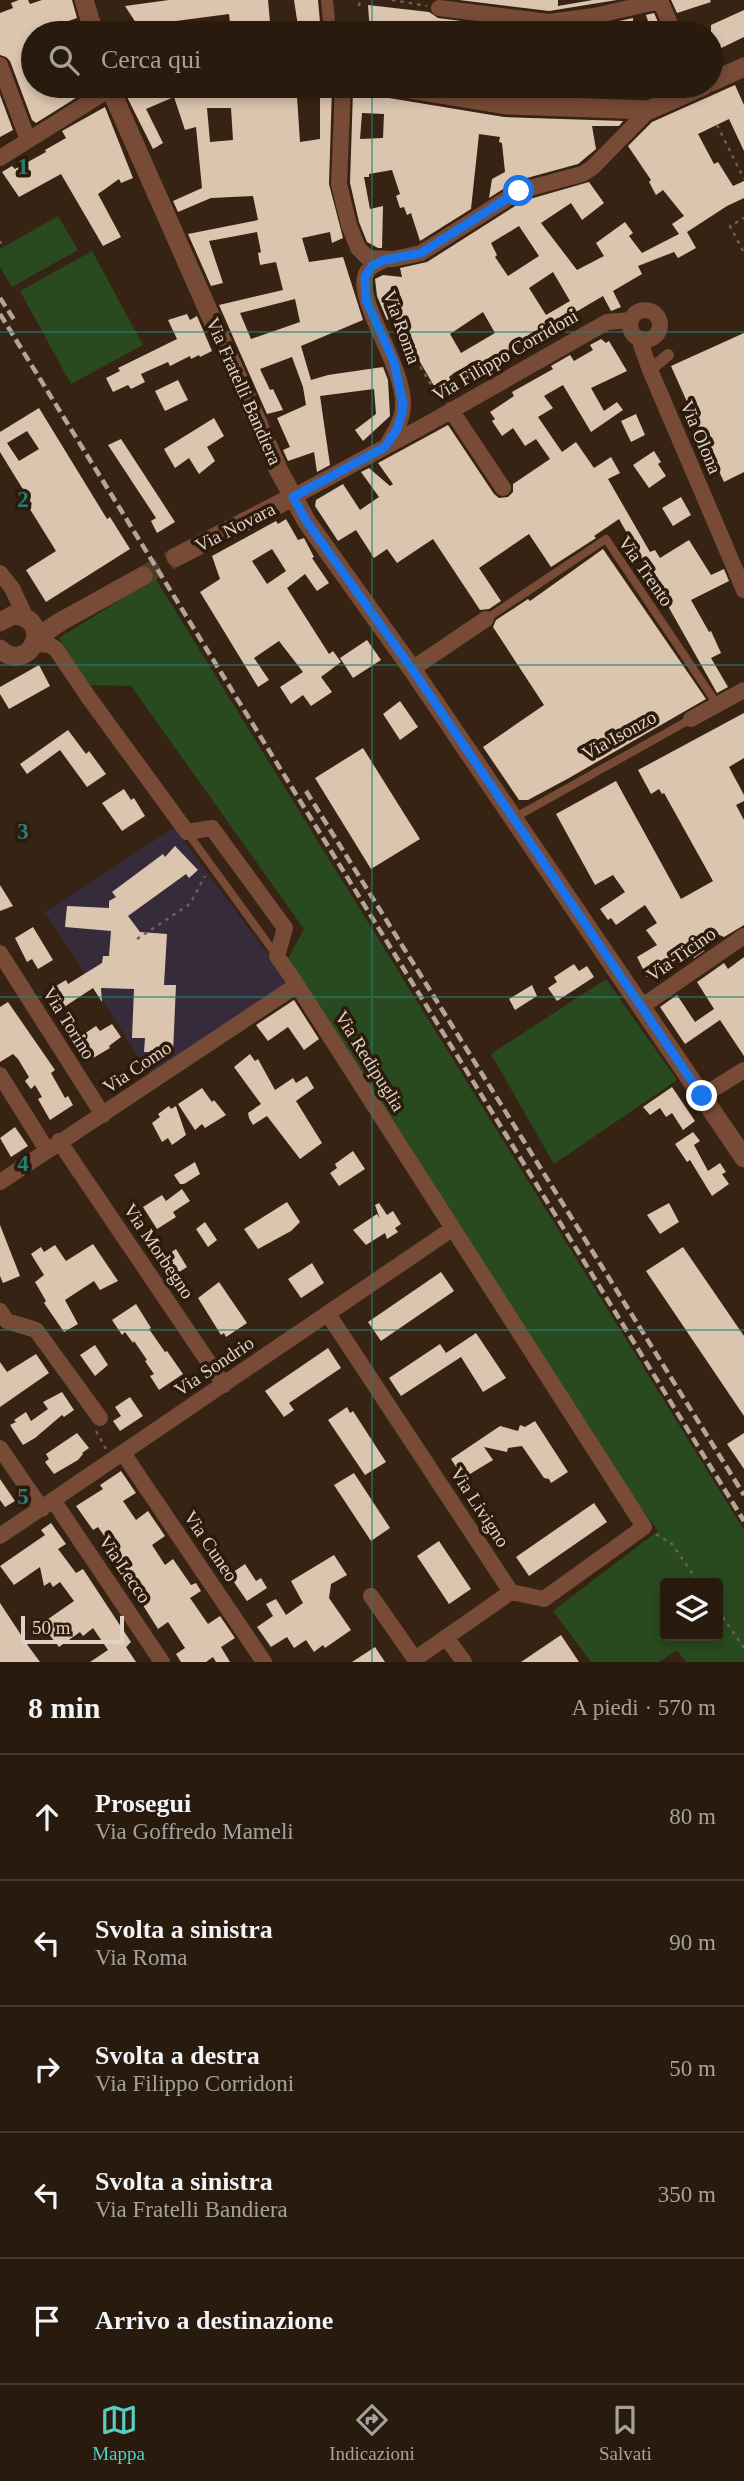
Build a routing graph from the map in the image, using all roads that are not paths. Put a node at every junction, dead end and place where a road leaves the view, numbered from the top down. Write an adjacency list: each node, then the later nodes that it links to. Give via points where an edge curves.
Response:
1 (84, 0): 5 (street)
2 (327, 0): 6 (street)
3 (660, 0): 8 (street); 9 (street)
4 (439, 8): 7 (street)
5 (90, 21)
6 (329, 21)
7 (541, 21)
8 (556, 21)
9 (669, 21)
10 (0, 65): 19 (street)
11 (744, 67): 12 (street)
12 (723, 76)
13 (95, 98): 19 (street)
14 (117, 98): 30 (street, Via Fratelli Bandiera)
15 (342, 98): 21 (street, via 342,194 358,248 368,258)
16 (464, 98): 18 (street)
17 (675, 98): 18 (street)
18 (638, 114): 21 (street, via 582,174 519,191 421,253)
19 (28, 140): 20 (street)
20 (0, 158)
21 (384, 260): 26 (street, Via Roma, via 372,266 365,277 366,300 394,362)
22 (631, 320): 23 (street, via 630,329); 23 (street, via 646,309 659,316 657,335); 27 (street, Via Filippo Corridoni, via 607,322)
23 (639, 339): 25 (street, Via Olona)
24 (668, 355): 25 (street)
25 (650, 370): 34 (street, Via Olona)
26 (403, 404): 27 (street, via 421,419); 28 (street, via 397,429)
27 (446, 413): 28 (street, Via Filippo Corridoni); 29 (street)
28 (385, 447): 30 (street, Via Filippo Corridoni)
29 (503, 488)
30 (293, 497): 31 (street, Via Novara); 40 (street, Via Fratelli Bandiera)
31 (176, 557)
32 (0, 573): 37 (street)
33 (143, 576): 37 (street, via 60,622)
34 (744, 590)
35 (486, 619): 40 (street); 42 (lane, Via Trento, via 606,539)
36 (0, 622): 37 (street, via 13,615)
37 (32, 631): 38 (street, via 30,650); 45 (street, Via Redipuglia, via 56,649)
38 (9, 653): 39 (street)
39 (0, 665)
40 (412, 669): 44 (street, Via Fratelli Bandiera)
41 (744, 690): 42 (street, Via Isonzo)
42 (717, 704): 43 (street, Via Isonzo)
43 (691, 719): 44 (lane, Via Isonzo)
44 (514, 818): 50 (street, Via Fratelli Bandiera)
45 (187, 832): 48 (lane, Via Redipuglia); 48 (street, via 212,828 285,928)
46 (744, 936): 50 (street, Via Ticino)
47 (0, 953): 54 (street, Via Torino)
48 (277, 956): 49 (street, Via Redipuglia)
49 (297, 985): 54 (street, Via Como); 58 (street, Via Redipuglia)
50 (641, 1007): 53 (street, Via Fratelli Bandiera)
51 (744, 1070): 53 (street)
52 (0, 1075): 55 (street, Via Morbegno)
53 (702, 1096): 56 (street, Via Fratelli Bandiera)
54 (103, 1115): 55 (street, Via Como)
55 (53, 1145): 57 (street, Via Como); 61 (street, Via Morbegno)
56 (744, 1158)
57 (0, 1182)
58 (452, 1229): 60 (street, Via Sondrio); 67 (street, Via Redipuglia, via 644,1527 544,1599)
59 (0, 1311): 62 (street, via 7,1321 36,1331)
60 (328, 1314): 61 (street, Via Sondrio); 67 (street, Via Livigno)
61 (224, 1385): 64 (street, Via Sondrio)
62 (100, 1418)
63 (0, 1448): 65 (street, Via Lecco)
64 (118, 1457): 65 (street, Via Sondrio); 71 (street, Via Cuneo)
65 (47, 1504): 66 (street, Via Sondrio); 70 (street, Via Lecco)
66 (0, 1536)
67 (511, 1592): 69 (street)
68 (371, 1596): 69 (street, via 415,1658)
69 (446, 1637): 72 (street)
70 (162, 1662)
71 (264, 1662)
72 (464, 1662)

